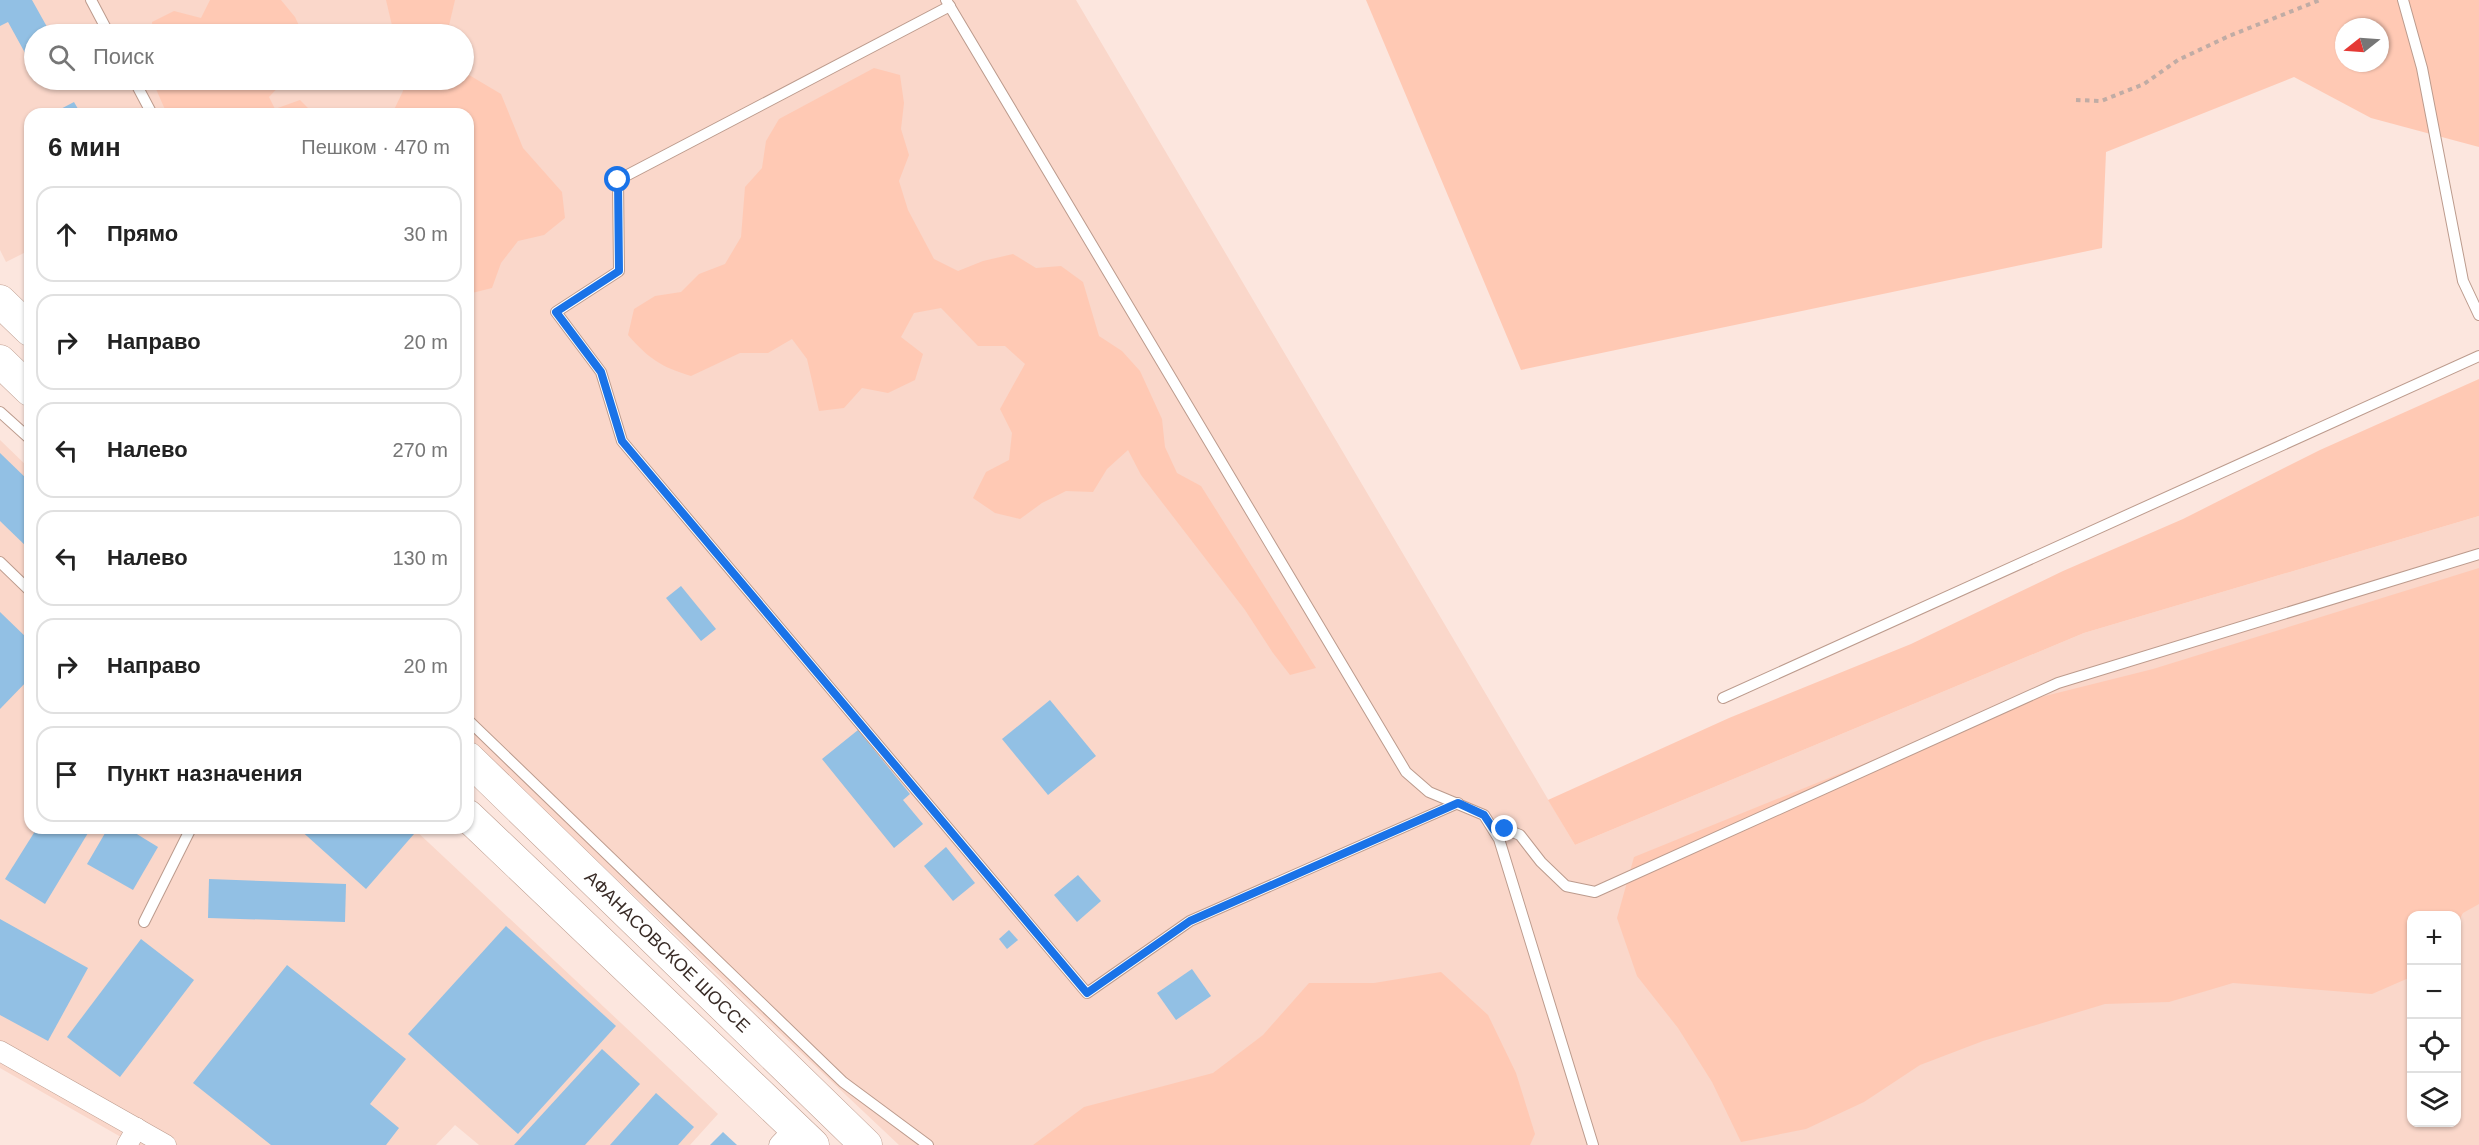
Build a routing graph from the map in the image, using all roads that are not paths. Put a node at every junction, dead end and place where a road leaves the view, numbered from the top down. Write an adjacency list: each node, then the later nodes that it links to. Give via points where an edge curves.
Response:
1 (91, 0): 4 (lane)
2 (2403, 0): 8 (lane, via 2422,68 2463,281)
3 (948, 3): 21 (lane, via 1406,772 1430,792); 21 (lane, via 618,180 619,271 556,312 601,372 622,441 1087,993 1190,921)
4 (104, 24)
5 (139, 90): 6 (lane)
6 (149, 108)
7 (0, 301): 9 (main road)
8 (2479, 315)
9 (24, 324)
10 (2479, 356): 18 (lane)
11 (0, 361): 12 (main road)
12 (24, 384)
13 (0, 412): 14 (lane)
14 (24, 434)
15 (2479, 554): 23 (lane, via 2058,683 1595,892 1566,886 1520,835 1505,829)
16 (0, 562): 17 (lane)
17 (24, 585)
18 (1723, 698)
19 (474, 726): 31 (lane, via 843,1082)
20 (474, 764): 30 (main road, АФАНАСОВСКОЕ ШОССЕ)
21 (1458, 803): 23 (lane, via 1484,815)
22 (474, 822): 28 (main road)
23 (1494, 830): 32 (lane)
24 (188, 834): 25 (lane)
25 (144, 922)
26 (0, 1051): 27 (street)
27 (132, 1137): 29 (street)
28 (796, 1139)
29 (166, 1145)
30 (866, 1145)
31 (928, 1145)
32 (1593, 1145)

